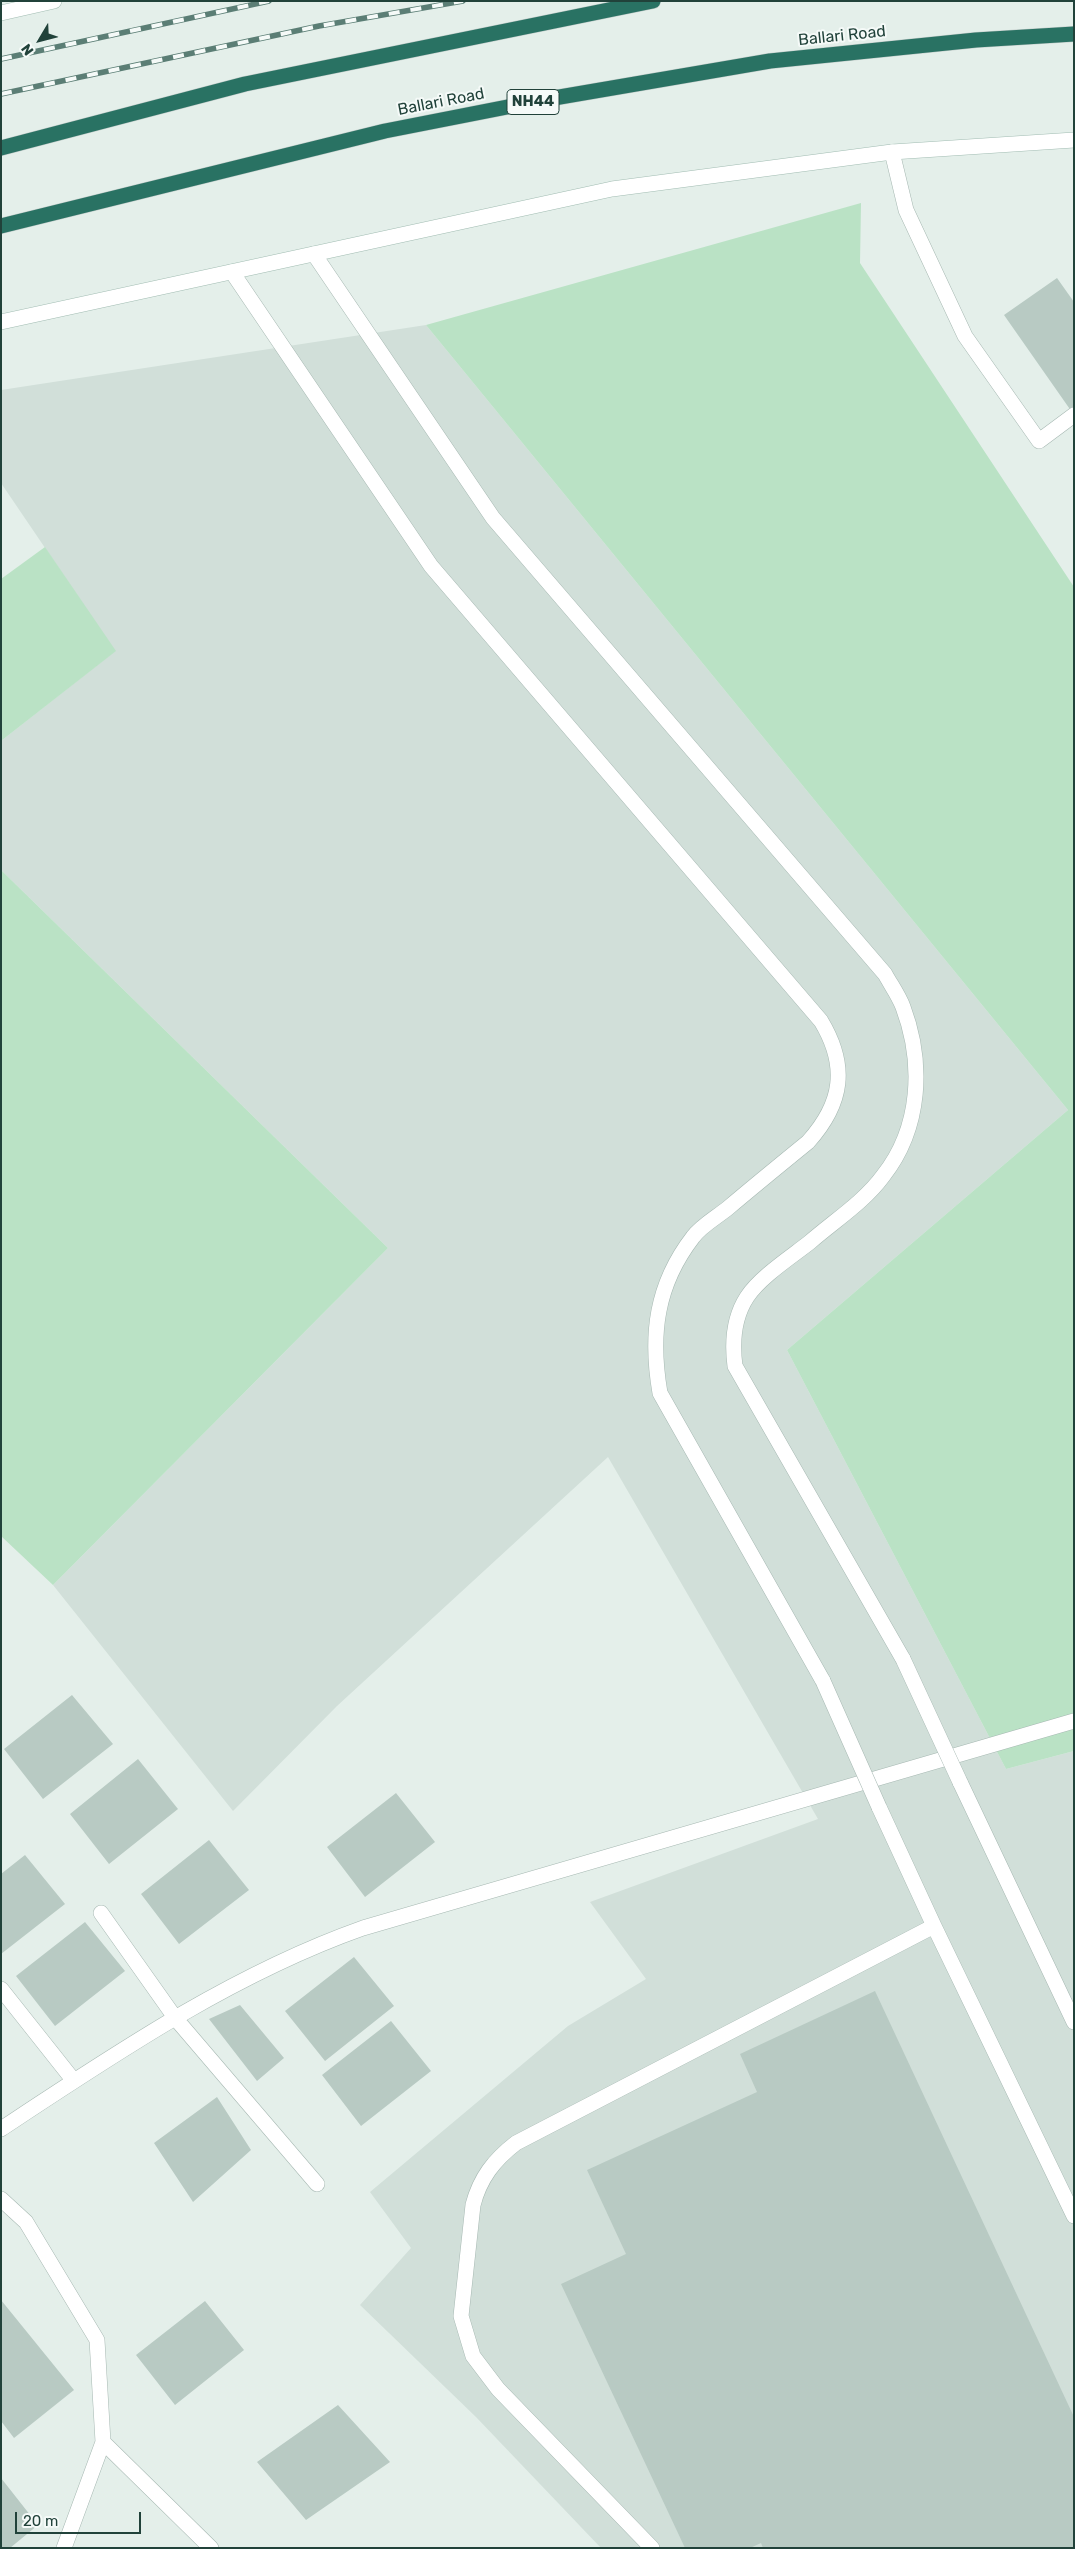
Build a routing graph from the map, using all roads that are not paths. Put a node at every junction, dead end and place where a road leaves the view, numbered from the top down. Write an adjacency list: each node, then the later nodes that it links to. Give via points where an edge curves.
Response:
1 (54, 1): 3 (street)
2 (653, 1): 6 (highway, via 246,84)
3 (1, 13)
4 (1074, 34): 8 (highway, Ballari Road / NH44, via 976,40 770,61 548,99 385,131)
5 (1074, 140): 7 (street)
6 (1, 148)
7 (892, 152): 9 (street, via 612,189); 12 (street, via 906,210 965,336 1039,441)
8 (1, 226)
9 (314, 254): 10 (street); 18 (street, bridge, via 493,518 885,974 903,1005 914,1040 917,1076 914,1112 902,1145 883,1176 861,1200 753,1289 740,1312 733,1342 735,1366 903,1658)
10 (232, 272): 11 (street); 15 (street, bridge, via 431,566 821,1021 831,1037 839,1075 837,1094 830,1112 808,1142 694,1235 667,1282 654,1337 655,1365 660,1393 823,1681)
11 (1, 322)
12 (1074, 415)
13 (1074, 1721): 17 (street, via 363,1928 316,1945 210,1998)
14 (101, 1913): 17 (street)
15 (934, 1926): 23 (street); 27 (street, via 516,2143 498,2157 477,2190 461,2316 473,2356 498,2390)
16 (1, 1989): 19 (street)
17 (176, 2019): 19 (street); 21 (street)
18 (1074, 2022)
19 (74, 2081): 20 (street)
20 (1, 2129)
21 (317, 2184)
22 (1, 2199): 24 (street, via 26,2222 97,2340)
23 (1074, 2216)
24 (103, 2442): 25 (street); 26 (street)
25 (64, 2548)
26 (211, 2548)
27 (652, 2548)

